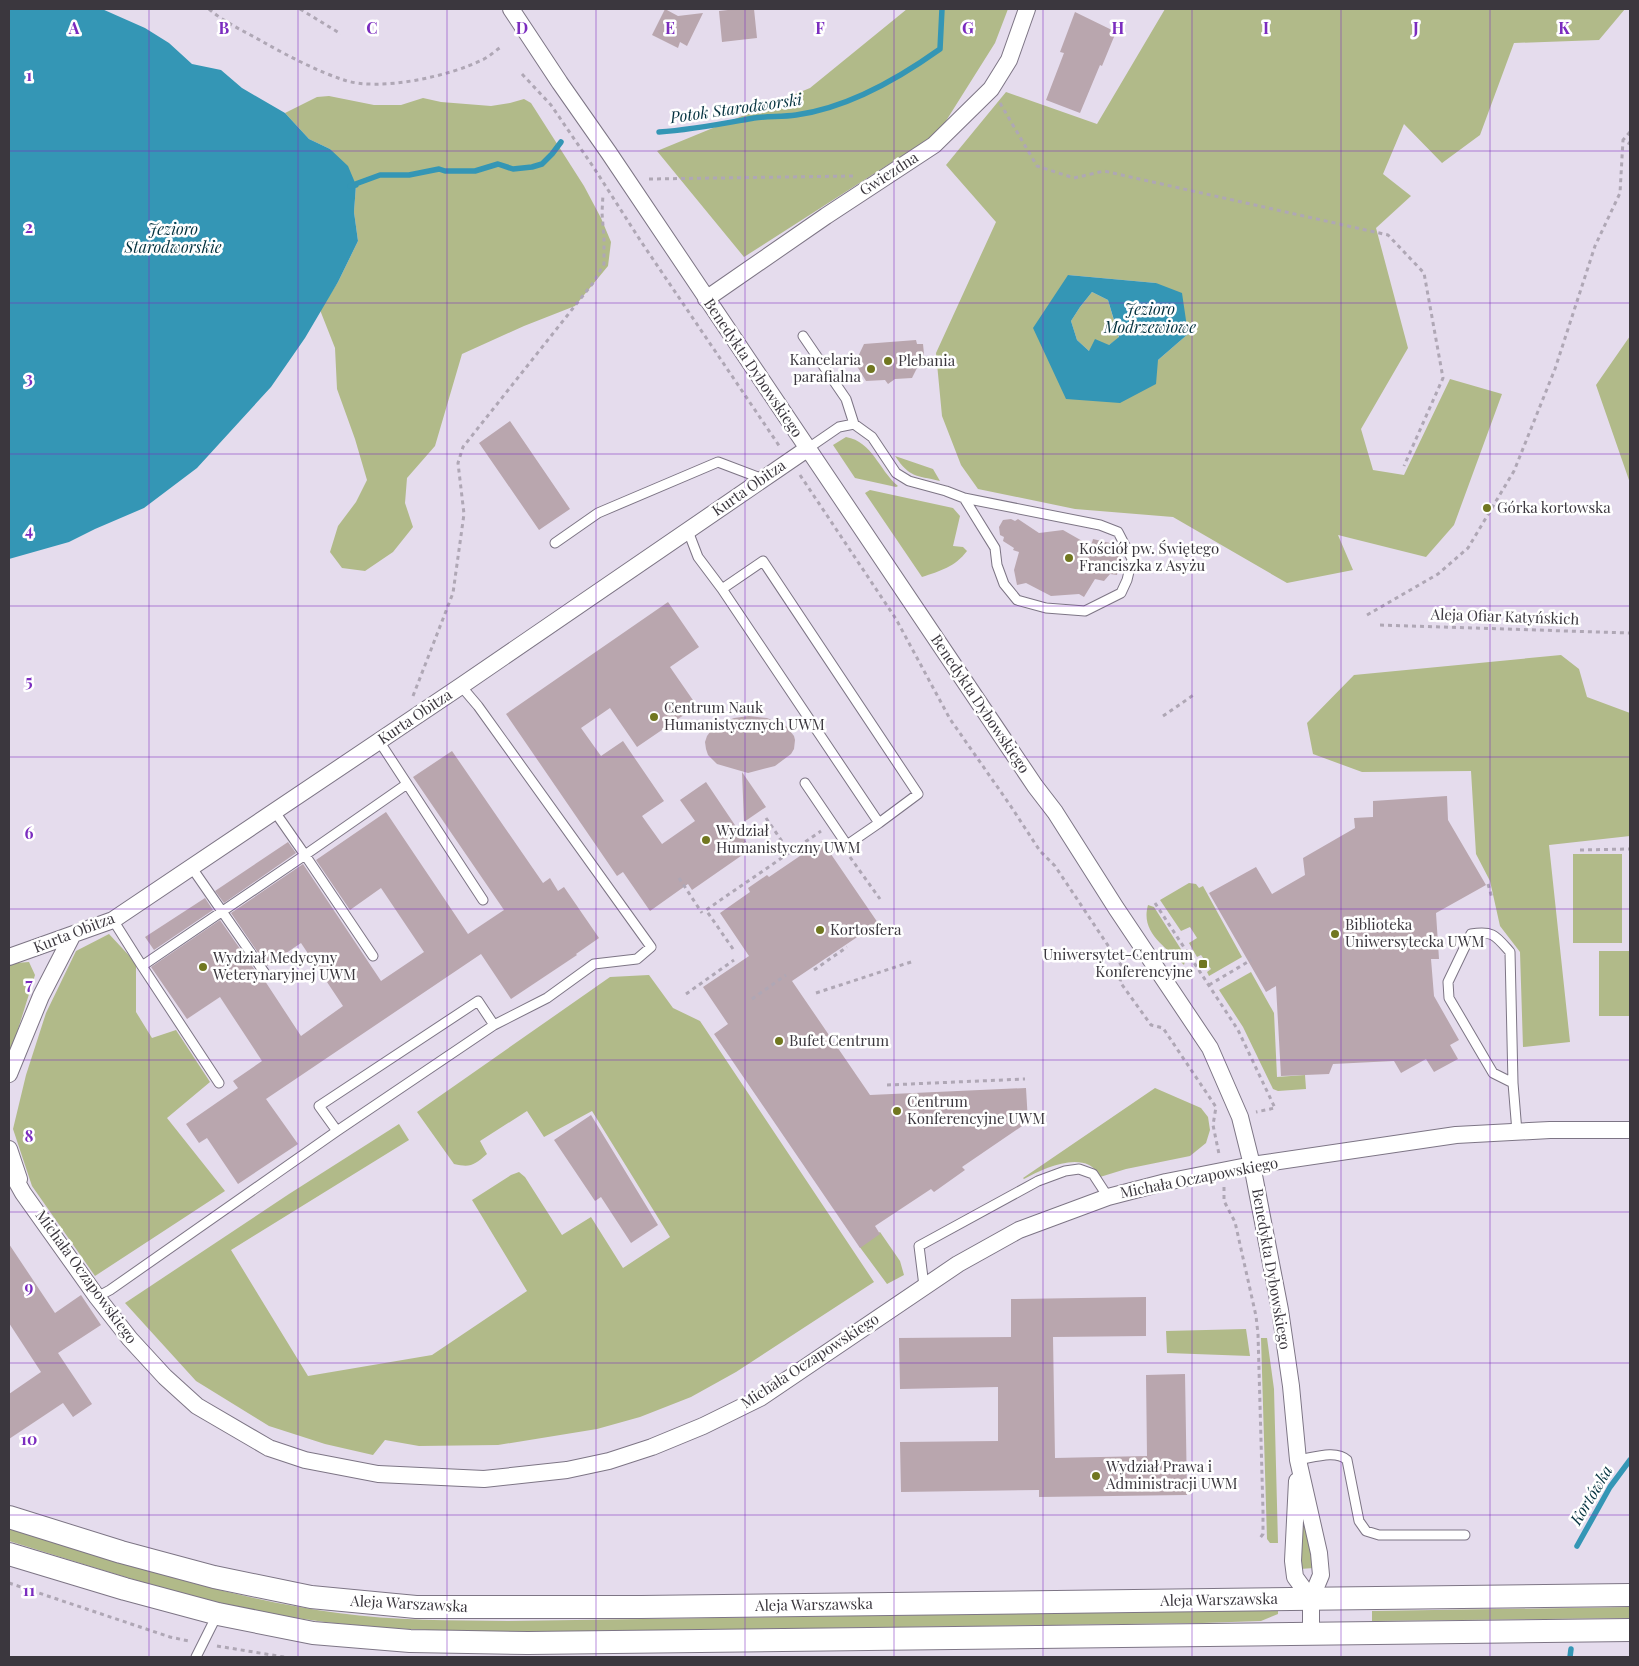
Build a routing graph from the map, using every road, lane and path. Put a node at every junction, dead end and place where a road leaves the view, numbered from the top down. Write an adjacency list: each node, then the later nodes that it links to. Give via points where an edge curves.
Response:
1 (209, 9): 6 (path, via 284,53 359,83 403,82 443,74 484,60)
2 (300, 9): 5 (path)
3 (511, 9): 15 (street, Benedykta Dybowskiego)
4 (1027, 9): 8 (street, Gwiezdna, via 1009,60)
5 (341, 34)
6 (501, 47)
7 (522, 74): 19 (path, via 551,105)
8 (991, 89): 12 (street, Gwiezdna, via 934,145); 20 (path, via 1037,166 1074,178 1104,171 1388,235 1424,273 1443,378)
9 (1630, 132): 10 (path)
10 (1623, 140): 11 (path); 26 (path, via 1620,193 1595,246 1555,369 1514,471 1468,548 1438,574)
11 (1630, 144)
12 (888, 175): 13 (path); 15 (street, Gwiezdna)
13 (649, 179)
14 (603, 194): 32 (path, via 604,264 593,283 463,447 458,463 464,514 453,593)
15 (706, 299): 18 (street, Benedykta Dybowskiego)
16 (803, 336): 17 (lane, via 846,399)
17 (854, 424): 18 (lane, via 839,427); 22 (lane, via 872,437 896,473 909,481)
18 (807, 449): 19 (street, Kurta Obitza); 82 (street, Benedykta Dybowskiego, via 1055,812 1210,1048 1240,1117)
19 (790, 460): 21 (street, Kurta Obitza); 84 (path, via 896,619 950,719 1123,968 1120,982 1151,1025 1163,1028 1216,1107 1213,1125)
20 (1404, 466)
21 (764, 479): 23 (street, Kurta Obitza); 24 (lane, via 718,462 598,513)
22 (964, 498): 22 (lane, via 995,548 1004,584 1017,600 1046,608 1085,611 1121,593 1132,559 1118,532 1100,525)
23 (688, 531): 25 (lane, via 698,557); 29 (street, Kurta Obitza)
24 (555, 542)
25 (722, 589): 39 (lane); 39 (lane, via 763,561 918,794)
26 (1367, 615)
27 (1380, 625): 28 (path, Aleja Ofiar Katyńskich)
28 (1630, 633)
29 (461, 686): 32 (street, Kurta Obitza); 71 (lane, via 651,948 637,959 594,964 547,998)
30 (1195, 694): 31 (path)
31 (1163, 716)
32 (401, 727): 33 (street, Kurta Obitza)
33 (379, 741): 35 (lane); 36 (street, Kurta Obitza)
34 (805, 783): 38 (lane)
35 (407, 784): 43 (lane); 50 (lane)
36 (275, 812): 43 (lane); 44 (street, Kurta Obitza)
37 (766, 818): 42 (path)
38 (832, 823): 39 (lane, via 847,845); 42 (path)
39 (879, 823)
40 (1630, 849): 41 (path)
41 (1580, 850)
42 (790, 853): 57 (path, via 706,910)
43 (305, 855): 52 (lane); 58 (lane)
44 (192, 868): 52 (lane); 54 (street, Kurta Obitza)
45 (858, 869): 49 (path)
46 (679, 878): 53 (path)
47 (1488, 884): 48 (path)
48 (1492, 898)
49 (880, 899)
50 (483, 900)
51 (1155, 903): 67 (path)
52 (222, 912): 63 (lane); 65 (lane)
53 (702, 913)
54 (113, 920): 55 (street, Kurta Obitza); 63 (lane)
55 (72, 936): 59 (street, Kurta Obitza); 72 (street, via 41,996)
56 (847, 946): 64 (path)
57 (733, 949)
58 (373, 956)
59 (9, 958)
60 (734, 960): 69 (path)
61 (914, 960): 68 (path)
62 (1251, 960): 67 (path)
63 (142, 966): 74 (lane)
64 (814, 970)
65 (264, 972)
66 (786, 975): 70 (path)
67 (1209, 984): 77 (path, via 1238,1030 1275,1108)
68 (816, 993)
69 (686, 994)
70 (752, 999)
71 (494, 1025): 79 (lane); 79 (lane, via 478,1001 319,1106)
72 (9, 1074)
73 (1025, 1079): 76 (path)
74 (219, 1083)
75 (1513, 1083): 75 (lane, via 1493,1073 1449,998 1448,982 1471,934 1483,932 1497,937 1510,952); 80 (lane)
76 (887, 1085)
77 (1254, 1112)
78 (1630, 1130): 80 (street, Michała Oczapowskiego)
79 (337, 1131): 88 (lane)
80 (1516, 1132): 82 (street, Michała Oczapowskiego, via 1456,1135)
81 (9, 1149): 85 (street, Michała Oczapowskiego)
82 (1252, 1165): 84 (street, Michała Oczapowskiego); 89 (street, Benedykta Dybowskiego, via 1280,1310)
83 (9, 1168): 85 (street, Michała Oczapowskiego)
84 (1224, 1171): 86 (street, Michała Oczapowskiego); 92 (path, via 1224,1201 1235,1222 1258,1334 1263,1511)
85 (24, 1192): 88 (street, Michała Oczapowskiego)
86 (1108, 1197): 87 (street, Michała Oczapowskiego, via 1019,1230); 87 (lane, via 1093,1174 1079,1169 1038,1181 919,1246)
87 (924, 1286): 88 (street, Michała Oczapowskiego, via 760,1398 703,1426 609,1460 567,1470 484,1479 378,1474 305,1460 269,1448 186,1397 130,1339)
88 (97, 1297)
89 (1298, 1460): 91 (lane, via 1336,1455 1346,1460 1359,1521 1366,1531 1379,1535); 96 (street, Benedykta Dybowskiego, via 1319,1552 1321,1575); 96 (street, Benedykta Dybowskiego, via 1293,1561 1295,1578)
90 (9, 1517): 96 (main road, Aleja Warszawska, via 214,1577 311,1597 416,1607)
91 (1464, 1535)
92 (1260, 1538)
93 (9, 1554): 97 (main road)
94 (9, 1583): 100 (path, via 170,1637)
95 (1630, 1595): 96 (main road, Aleja Warszawska)
96 (1310, 1599): 99 (street, Benedykta Dybowskiego)
97 (218, 1614): 99 (main road, via 313,1633 410,1641 518,1643); 100 (lane)
98 (1630, 1630): 99 (main road)
99 (1311, 1633)
100 (202, 1643): 101 (lane); 102 (path)
101 (196, 1657)
102 (284, 1657)

